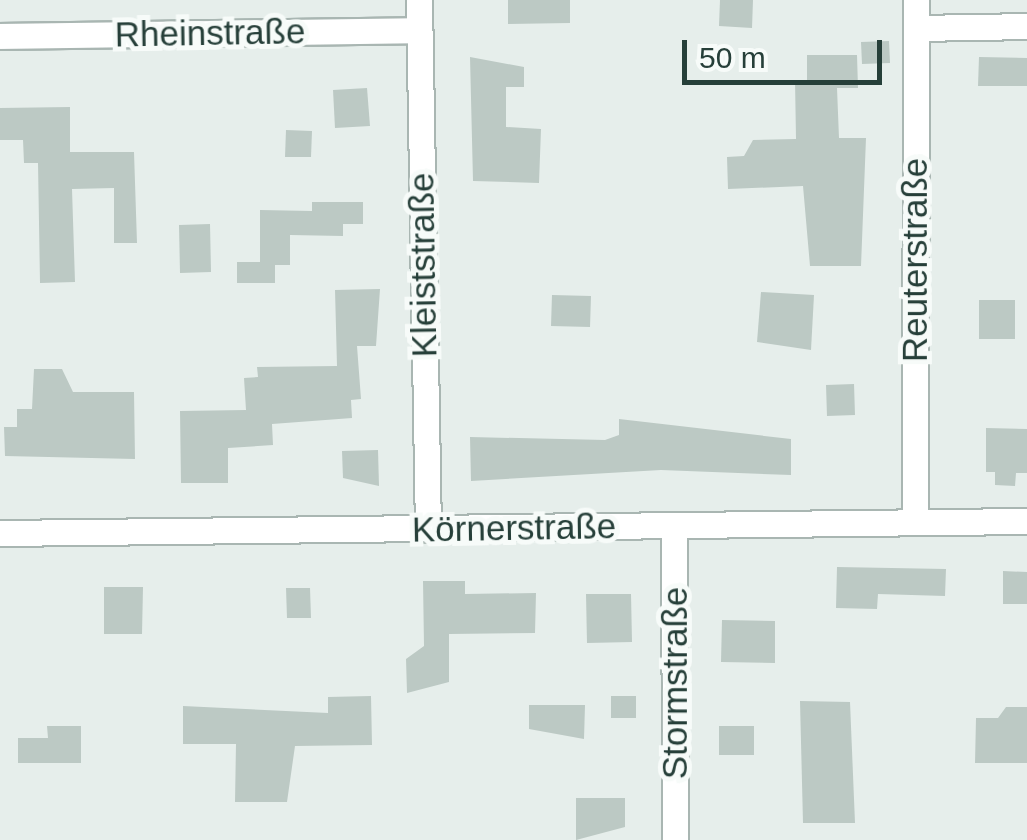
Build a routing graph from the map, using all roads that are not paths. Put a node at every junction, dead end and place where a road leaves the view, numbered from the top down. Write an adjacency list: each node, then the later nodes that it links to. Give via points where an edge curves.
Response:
1 (419, 0): 5 (street, Kleiststraße)
2 (916, 0): 4 (street, Reuterstraße)
3 (1027, 26): 4 (street)
4 (916, 28): 7 (street, Reuterstraße)
5 (419, 30): 6 (street, Rheinstraße); 10 (street, Kleiststraße)
6 (0, 36)
7 (915, 520): 8 (street, Körnerstraße); 9 (street, Körnerstraße)
8 (1027, 521)
9 (674, 526): 10 (street, Körnerstraße); 12 (street, Stormstraße)
10 (428, 529): 11 (street, Körnerstraße)
11 (0, 533)
12 (676, 840)

